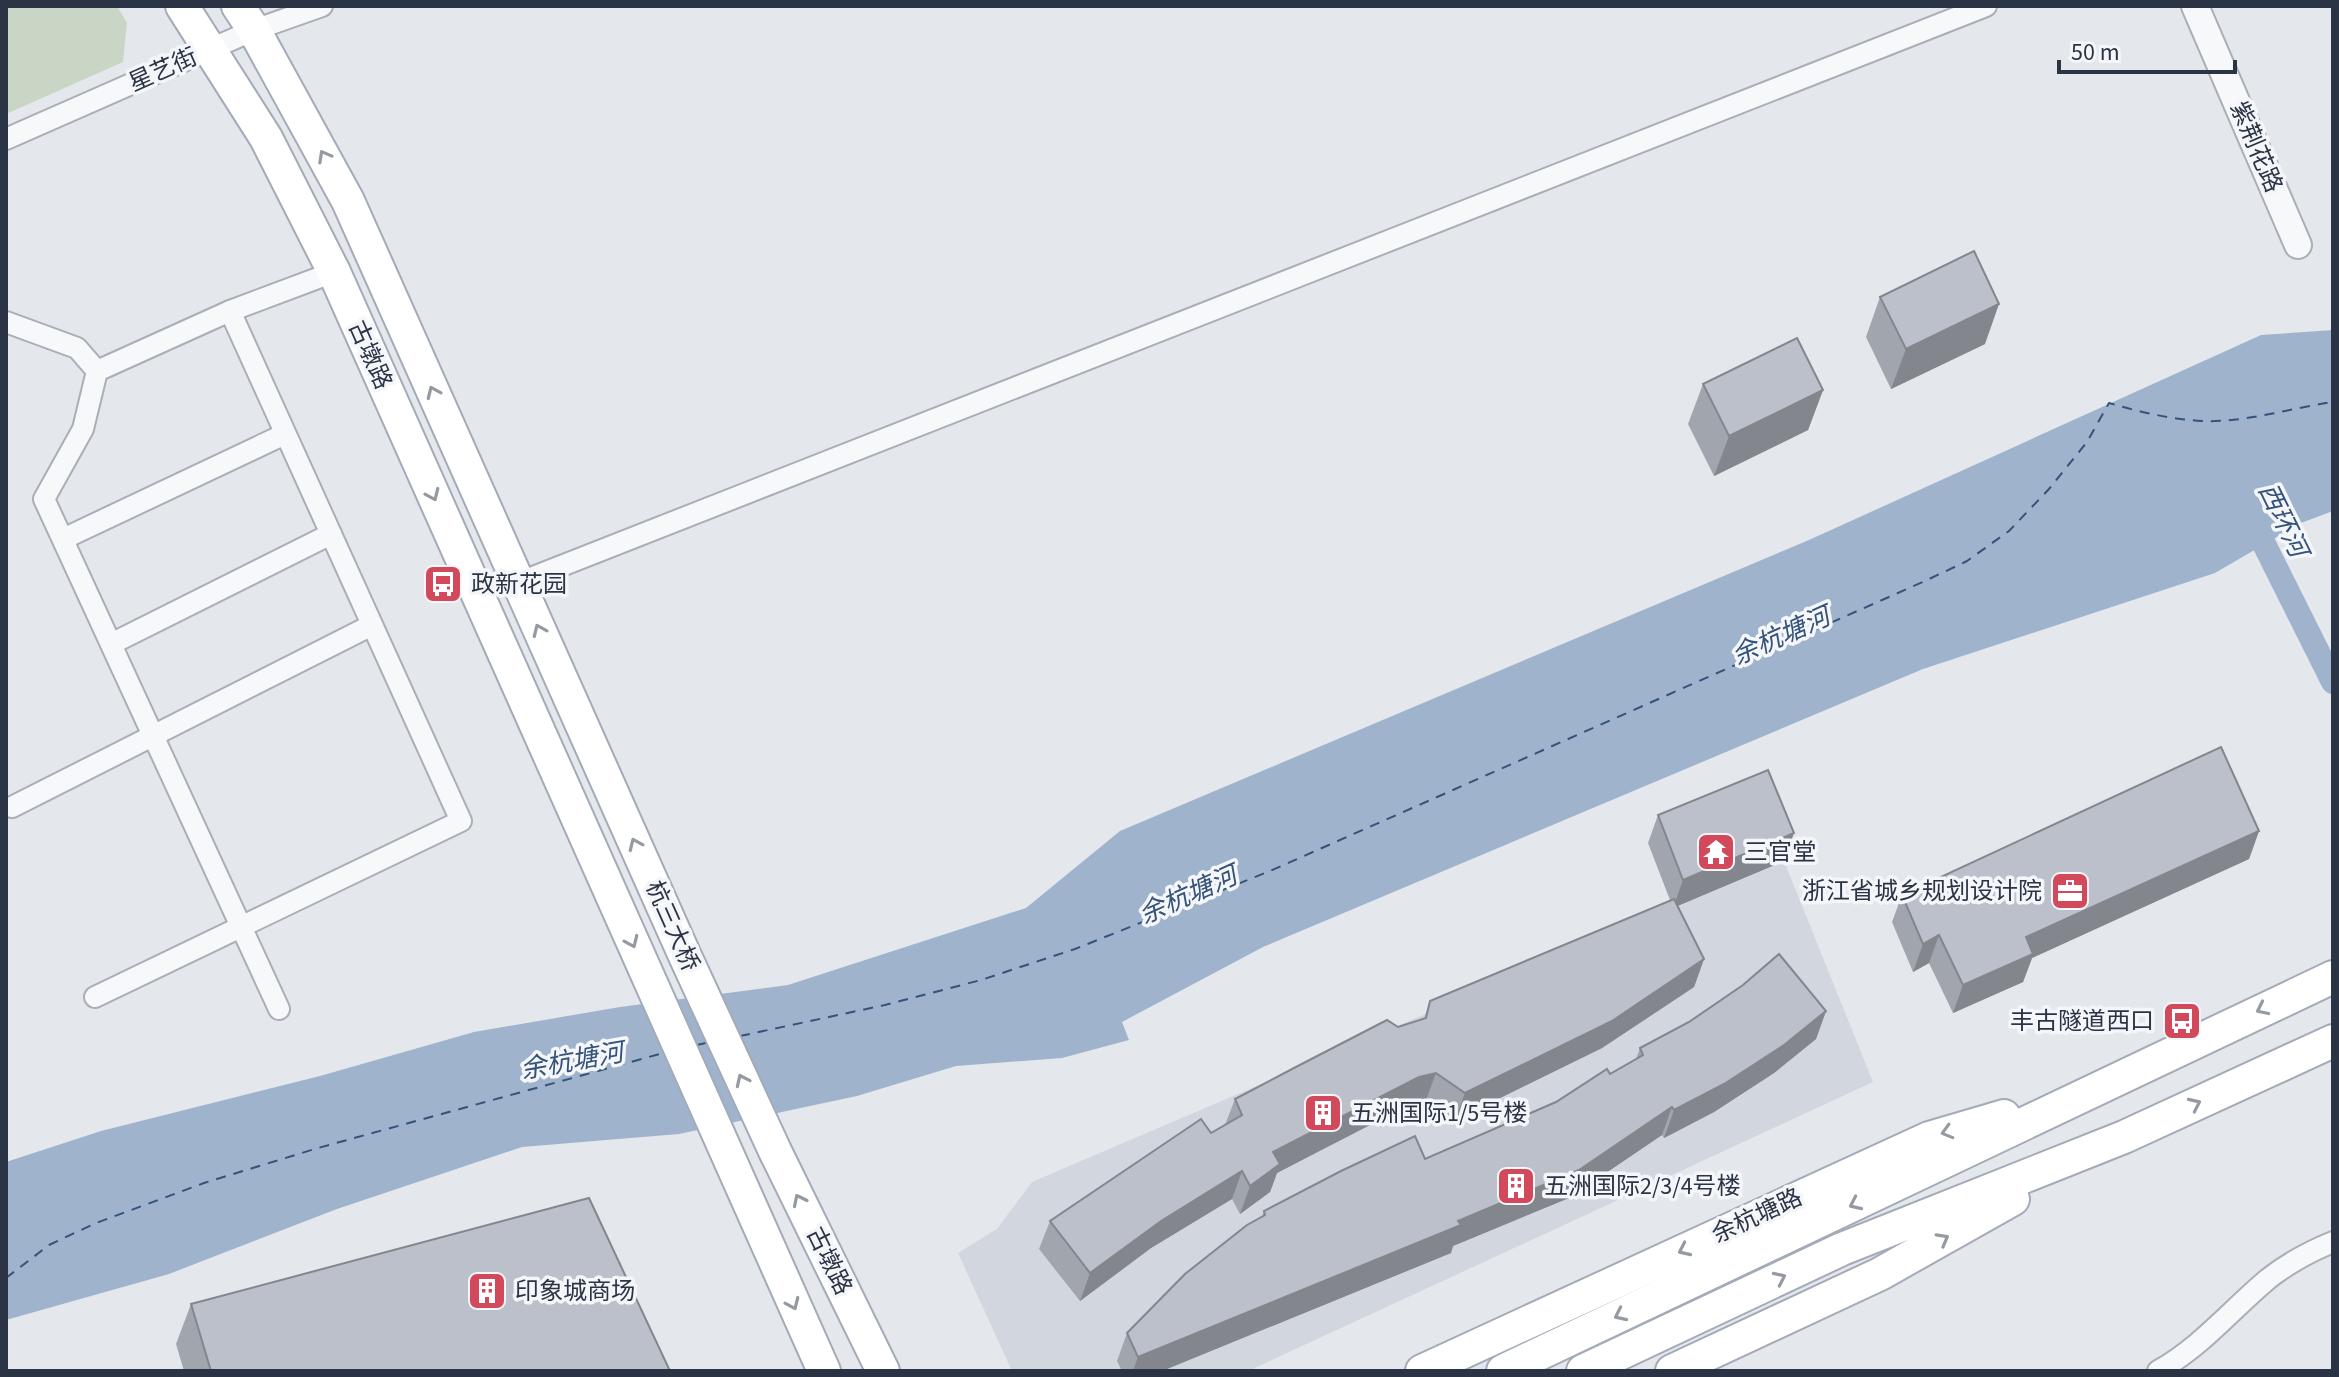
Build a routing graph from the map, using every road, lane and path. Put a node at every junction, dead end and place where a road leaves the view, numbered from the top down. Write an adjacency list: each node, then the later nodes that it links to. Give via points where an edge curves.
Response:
1 (182, 6): 6 (main road, 古墩路)
2 (322, 6): 5 (street, 星艺街)
3 (1986, 6): 16 (street)
4 (2195, 6): 8 (street, 紫荆花路)
5 (246, 18): 6 (street, 星艺街); 16 (main road, 古墩路, one-way to 5, via 348,201)
6 (211, 50): 7 (street, 星艺街); 9 (main road, 古墩路, via 266,138)
7 (6, 139)
8 (2298, 245)
9 (334, 272): 10 (street); 20 (main road, 古墩路, one-way to 20)
10 (230, 311): 12 (street); 13 (street)
11 (6, 322): 12 (street, via 77,348)
12 (97, 371): 15 (street, via 83,429 44,499)
13 (285, 434): 14 (street); 15 (street)
14 (331, 534): 17 (street); 18 (street)
15 (63, 539): 18 (street)
16 (518, 583): 19 (main road, 古墩路, one-way to 16)
17 (372, 625): 21 (street); 23 (street, via 461,821)
18 (111, 644): 21 (street)
19 (571, 701): 30 (main road, 杭三大桥, one-way to 19)
20 (532, 718): 31 (main road, 杭三大桥, one-way to 31)
21 (153, 736): 22 (street); 23 (street)
22 (12, 807)
23 (241, 927): 25 (street); 26 (street)
24 (2333, 977): 28 (main road, 余杭塘路, one-way to 28)
25 (95, 997)
26 (279, 1009)
27 (2333, 1041): 29 (main road, one-way to 27)
28 (2103, 1086): 35 (main road, 余杭塘路, one-way to 35, via 1929,1138); 36 (main road, 余杭塘路, one-way to 36)
29 (2124, 1137): 37 (main road, one-way to 29, via 1842,1249); 38 (main road, one-way to 29, via 1880,1274)
30 (775, 1151): 34 (main road, 古墩路, one-way to 30)
31 (727, 1156): 33 (main road, 古墩路, one-way to 33)
32 (2333, 1242): 39 (street, via 2270,1278 2216,1329)
33 (824, 1371)
34 (883, 1371)
35 (1422, 1371)
36 (1503, 1371)
37 (1583, 1371)
38 (1672, 1371)
39 (2158, 1371)

